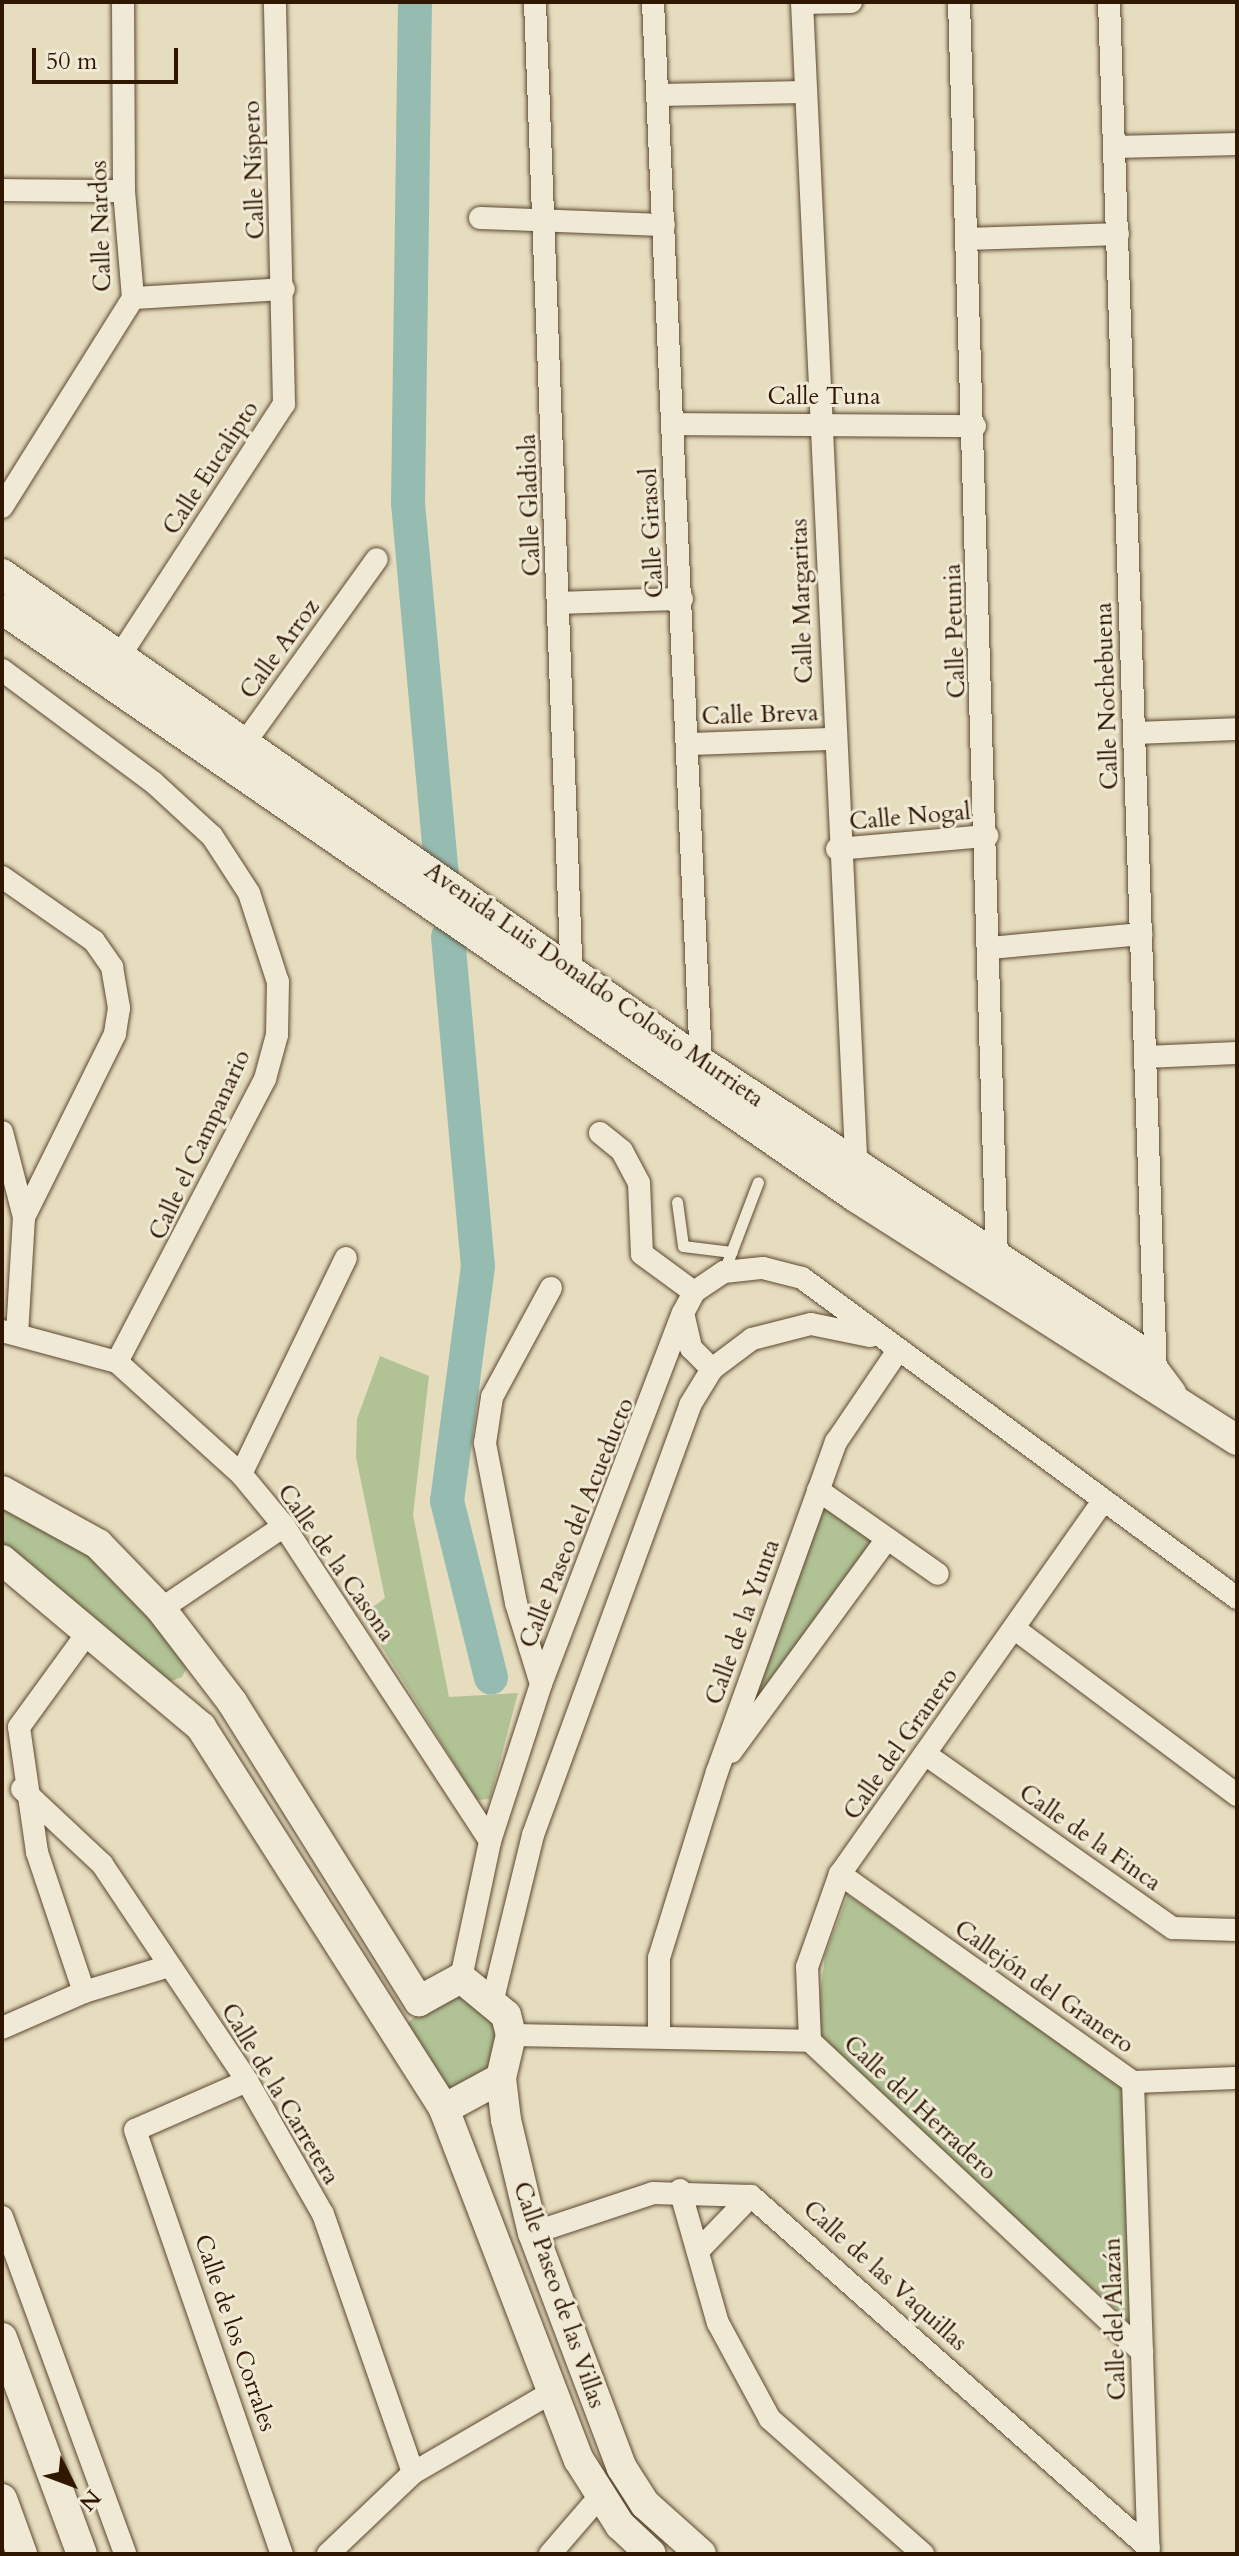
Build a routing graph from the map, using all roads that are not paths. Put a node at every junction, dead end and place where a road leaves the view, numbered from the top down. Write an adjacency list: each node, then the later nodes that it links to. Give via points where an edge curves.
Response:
1 (123, 2): 14 (street, Calle Nardos)
2 (275, 2): 20 (street, Calle Níspero)
3 (535, 2): 15 (street, Calle Gladiola)
4 (653, 2): 10 (street, Calle Girasol)
5 (802, 2): 6 (street); 9 (street, Calle Margaritas)
6 (851, 2)
7 (959, 2): 19 (street, Calle Petunia)
8 (1109, 2): 12 (street, Calle Nochebuena)
9 (805, 92): 10 (street); 22 (street, Calle Margaritas)
10 (658, 95): 17 (street, Calle Girasol)
11 (1237, 144): 12 (street)
12 (1115, 147): 18 (street, Calle Nochebuena)
13 (2, 190): 14 (street)
14 (124, 191): 21 (street, Calle Nardos)
15 (544, 217): 16 (street); 17 (street); 29 (street, Calle Gladiola)
16 (480, 218)
17 (664, 225): 23 (street, Calle Girasol)
18 (1118, 234): 19 (street); 34 (street, Calle Nochebuena)
19 (969, 239): 24 (street, Calle Petunia)
20 (284, 289): 21 (street); 31 (street, Calle Eucalipto, via 284,404)
21 (133, 298): 25 (street, Calle Nardos)
22 (823, 422): 23 (street, Calle Tuna); 24 (street, Calle Tuna); 35 (street, Calle Margaritas)
23 (673, 424): 28 (street, Calle Girasol)
24 (975, 426): 39 (street, Calle Petunia)
25 (2, 507)
26 (377, 559): 36 (street, Calle Arroz)
27 (2, 574): 31 (street, Avenida Luis Donaldo Colosio Murrieta)
28 (682, 599): 29 (street); 37 (street, Calle Girasol)
29 (560, 603): 45 (street, Calle Gladiola)
30 (2, 609): 38 (street, Avenida Luis Donaldo Colosio Murrieta)
31 (119, 657): 36 (street, Avenida Luis Donaldo Colosio Murrieta)
32 (2, 670): 66 (street, Calle el Campanario, via 153,782 212,836 249,893 278,982 277,1035 265,1079)
33 (1237, 729): 34 (street)
34 (1134, 733): 43 (street, Calle Nochebuena)
35 (832, 739): 37 (street, Calle Breva); 40 (street, Calle Margaritas)
36 (243, 744): 38 (street, Calle Arroz); 42 (street, Avenida Luis Donaldo Colosio Murrieta)
37 (688, 744): 49 (street, Calle Girasol)
38 (226, 769): 42 (street, Avenida Luis Donaldo Colosio Murrieta)
39 (987, 836): 40 (street, Calle Nogal); 44 (street, Calle Petunia)
40 (837, 849): 52 (street, Calle Margaritas)
41 (2, 877): 56 (street, via 94,941 112,967 119,1008 115,1034)
42 (480, 922): 45 (street, Avenida Luis Donaldo Colosio Murrieta); 46 (street, Avenida Luis Donaldo Colosio Murrieta)
43 (1141, 934): 44 (street); 48 (street, Calle Nochebuena)
44 (990, 948): 58 (street, Calle Petunia)
45 (572, 973): 46 (street, Calle Gladiola); 49 (street, Avenida Luis Donaldo Colosio Murrieta)
46 (574, 1006): 54 (street, Avenida Luis Donaldo Colosio Murrieta)
47 (1237, 1053): 48 (street)
48 (1145, 1057): 68 (street, Calle Nochebuena)
49 (701, 1062): 52 (street, Avenida Luis Donaldo Colosio Murrieta)
50 (2, 1132): 56 (street)
51 (600, 1133): 61 (street, via 622,1151 639,1183 642,1254)
52 (856, 1166): 54 (street, Calle Margaritas); 58 (street, Avenida Luis Donaldo Colosio Murrieta)
53 (758, 1182): 59 (lane)
54 (857, 1198): 68 (street, Avenida Luis Donaldo Colosio Murrieta)
55 (677, 1202): 59 (lane, via 683,1246)
56 (24, 1217): 63 (street)
57 (346, 1258): 70 (street)
58 (997, 1258): 68 (street, Avenida Luis Donaldo Colosio Murrieta, via 1138,1349)
59 (728, 1262): 61 (street, Calle Paseo del Acueducto); 64 (street, Calle Paseo del Acueducto, via 802,1278)
60 (551, 1288): 83 (street, via 492,1397 485,1443 516,1603)
61 (694, 1292): 62 (street, Calle Paseo del Acueducto)
62 (683, 1313): 67 (street, via 691,1348); 83 (street, Calle Paseo del Acueducto)
63 (10, 1332): 66 (street, Calle de la Casona)
64 (875, 1337): 65 (street, Calle Paseo del Acueducto); 67 (street, Calle Paseo del Acueducto, via 811,1324 779,1328)
65 (897, 1352): 71 (street, Calle de la Yunta, via 836,1442); 73 (street, Calle Paseo del Acueducto)
66 (117, 1362): 70 (street, Calle de la Casona)
67 (712, 1369): 95 (street, Calle Paseo del Acueducto, via 690,1405 533,1835)
68 (1163, 1388): 69 (street, Avenida Luis Donaldo Colosio Murrieta)
69 (1237, 1440)
70 (241, 1474): 74 (street, Calle de la Casona)
71 (818, 1490): 75 (street); 86 (street, Calle de la Yunta)
72 (2, 1491): 79 (street, via 98,1544)
73 (1102, 1502): 78 (street, Calle Paseo del Acueducto); 80 (street, Calle del Granero)
74 (284, 1526): 79 (street); 89 (street, Calle de la Casona)
75 (887, 1539): 77 (street); 86 (street, Calle de la Yunta)
76 (2, 1560): 81 (street, Calle Paseo de las Villas)
77 (938, 1574)
78 (1237, 1598)
79 (161, 1609): 82 (street)
80 (1015, 1629): 85 (street, Calle del Granero); 88 (street)
81 (88, 1632): 84 (street, Calle Paseo de las Villas); 87 (street, via 25,1711)
82 (199, 1659): 84 (street, via 183,1687); 96 (street)
83 (541, 1684): 89 (street, Calle Paseo del Acueducto)
84 (154, 1688): 97 (street, Calle Paseo de las Villas, via 201,1727)
85 (925, 1754): 90 (street, Calle del Granero); 91 (street, Calle de la Finca, via 1173,1928)
86 (717, 1772): 99 (street, Calle de la Yunta, via 659,1958)
87 (22, 1789): 92 (street, Calle de la Carretera, via 102,1864); 94 (street)
88 (1237, 1795)
89 (490, 1841): 93 (street, Calle Paseo del Acueducto)
90 (840, 1874): 101 (street, Calle del Granero, via 807,1967); 105 (street, Callejón del Granero)
91 (1237, 1930)
92 (169, 1966): 94 (street); 104 (street, Calle de la Carretera)
93 (461, 1978): 95 (street); 96 (street)
94 (84, 1992): 98 (street)
95 (493, 1999): 100 (street)
96 (419, 2001): 97 (street)
97 (386, 2022): 106 (street, Calle Paseo de las Villas)
98 (2, 2028)
99 (659, 2034): 100 (street, Calle del Herradero); 101 (street, Calle del Herradero)
100 (511, 2035): 102 (street, Calle Paseo de las Villas)
101 (810, 2041): 113 (street, Calle del Herradero)
102 (501, 2078): 106 (street); 110 (street, Calle Paseo de las Villas)
103 (1237, 2078): 105 (street, Callejón del Granero)
104 (247, 2081): 115 (street, Calle de la Carretera, via 323,2214); 122 (street, Calle de los Corrales, via 135,2130)
105 (1133, 2082): 113 (street, Calle del Alazán)
106 (444, 2109): 114 (street, Calle Paseo de las Villas)
107 (680, 2190): 108 (street); 110 (street); 111 (street)
108 (751, 2196): 111 (street); 118 (street, Calle de las Vaquillas)
109 (2, 2217): 121 (street)
110 (533, 2233): 126 (street, Calle Paseo de las Villas, via 622,2468 645,2504)
111 (698, 2251): 127 (street, via 718,2323 770,2419)
112 (2, 2338): 120 (street)
113 (1142, 2352): 118 (street, Calle del Alazán)
114 (552, 2392): 115 (street); 116 (street, Calle Paseo de las Villas)
115 (413, 2473): 123 (street)
116 (601, 2495): 124 (street); 125 (street, Calle Paseo de las Villas)
117 (2, 2499): 119 (street)
118 (1149, 2551)
119 (22, 2554)
120 (82, 2554)
121 (125, 2554)
122 (282, 2554)
123 (328, 2554)
124 (550, 2554)
125 (651, 2554)
126 (701, 2554)
127 (923, 2554)

